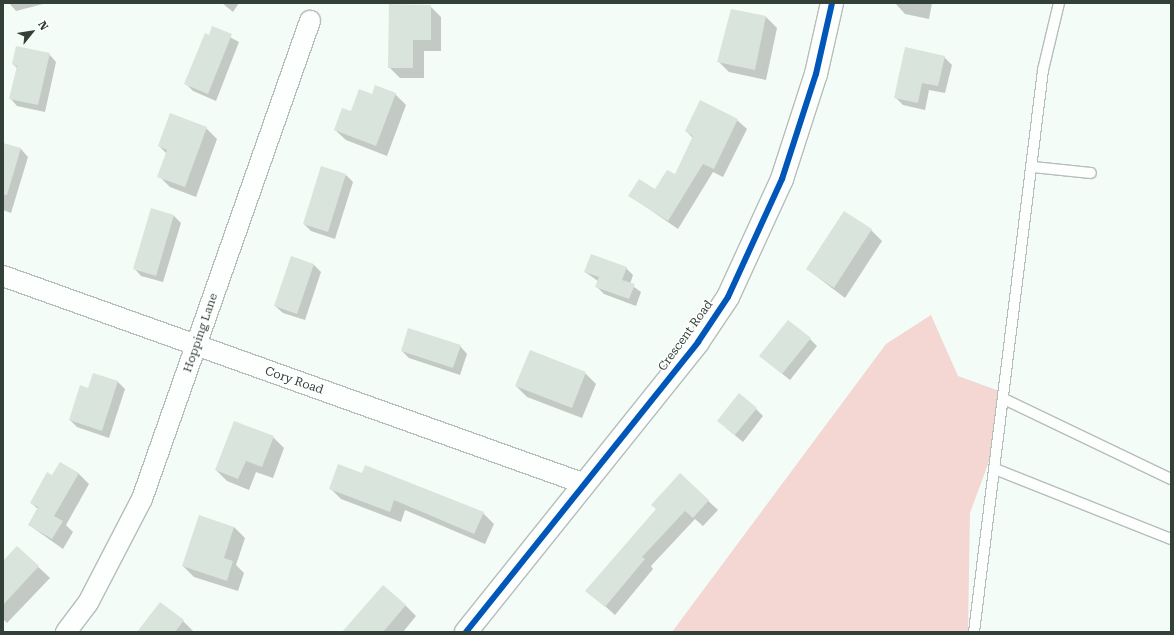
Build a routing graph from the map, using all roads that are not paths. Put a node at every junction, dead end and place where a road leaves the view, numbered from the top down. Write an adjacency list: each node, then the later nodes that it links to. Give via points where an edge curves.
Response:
1 (832, 3): 11 (street, Crescent Road, via 816,74 784,172 728,297 698,342)
2 (1059, 3): 4 (lane, via 1043,70)
3 (310, 21): 7 (street, Hopping Lane)
4 (1033, 168): 5 (lane); 8 (lane)
5 (1090, 173)
6 (3, 276): 7 (street, Cory Road)
7 (196, 347): 11 (street, Cory Road); 13 (street, Hopping Lane, via 142,499 120,548 88,603)
8 (1004, 399): 9 (lane); 10 (lane)
9 (995, 469): 12 (lane); 15 (lane)
10 (1171, 479)
11 (585, 484): 14 (street, Crescent Road)
12 (1171, 539)
13 (66, 632)
14 (466, 632)
15 (974, 632)

